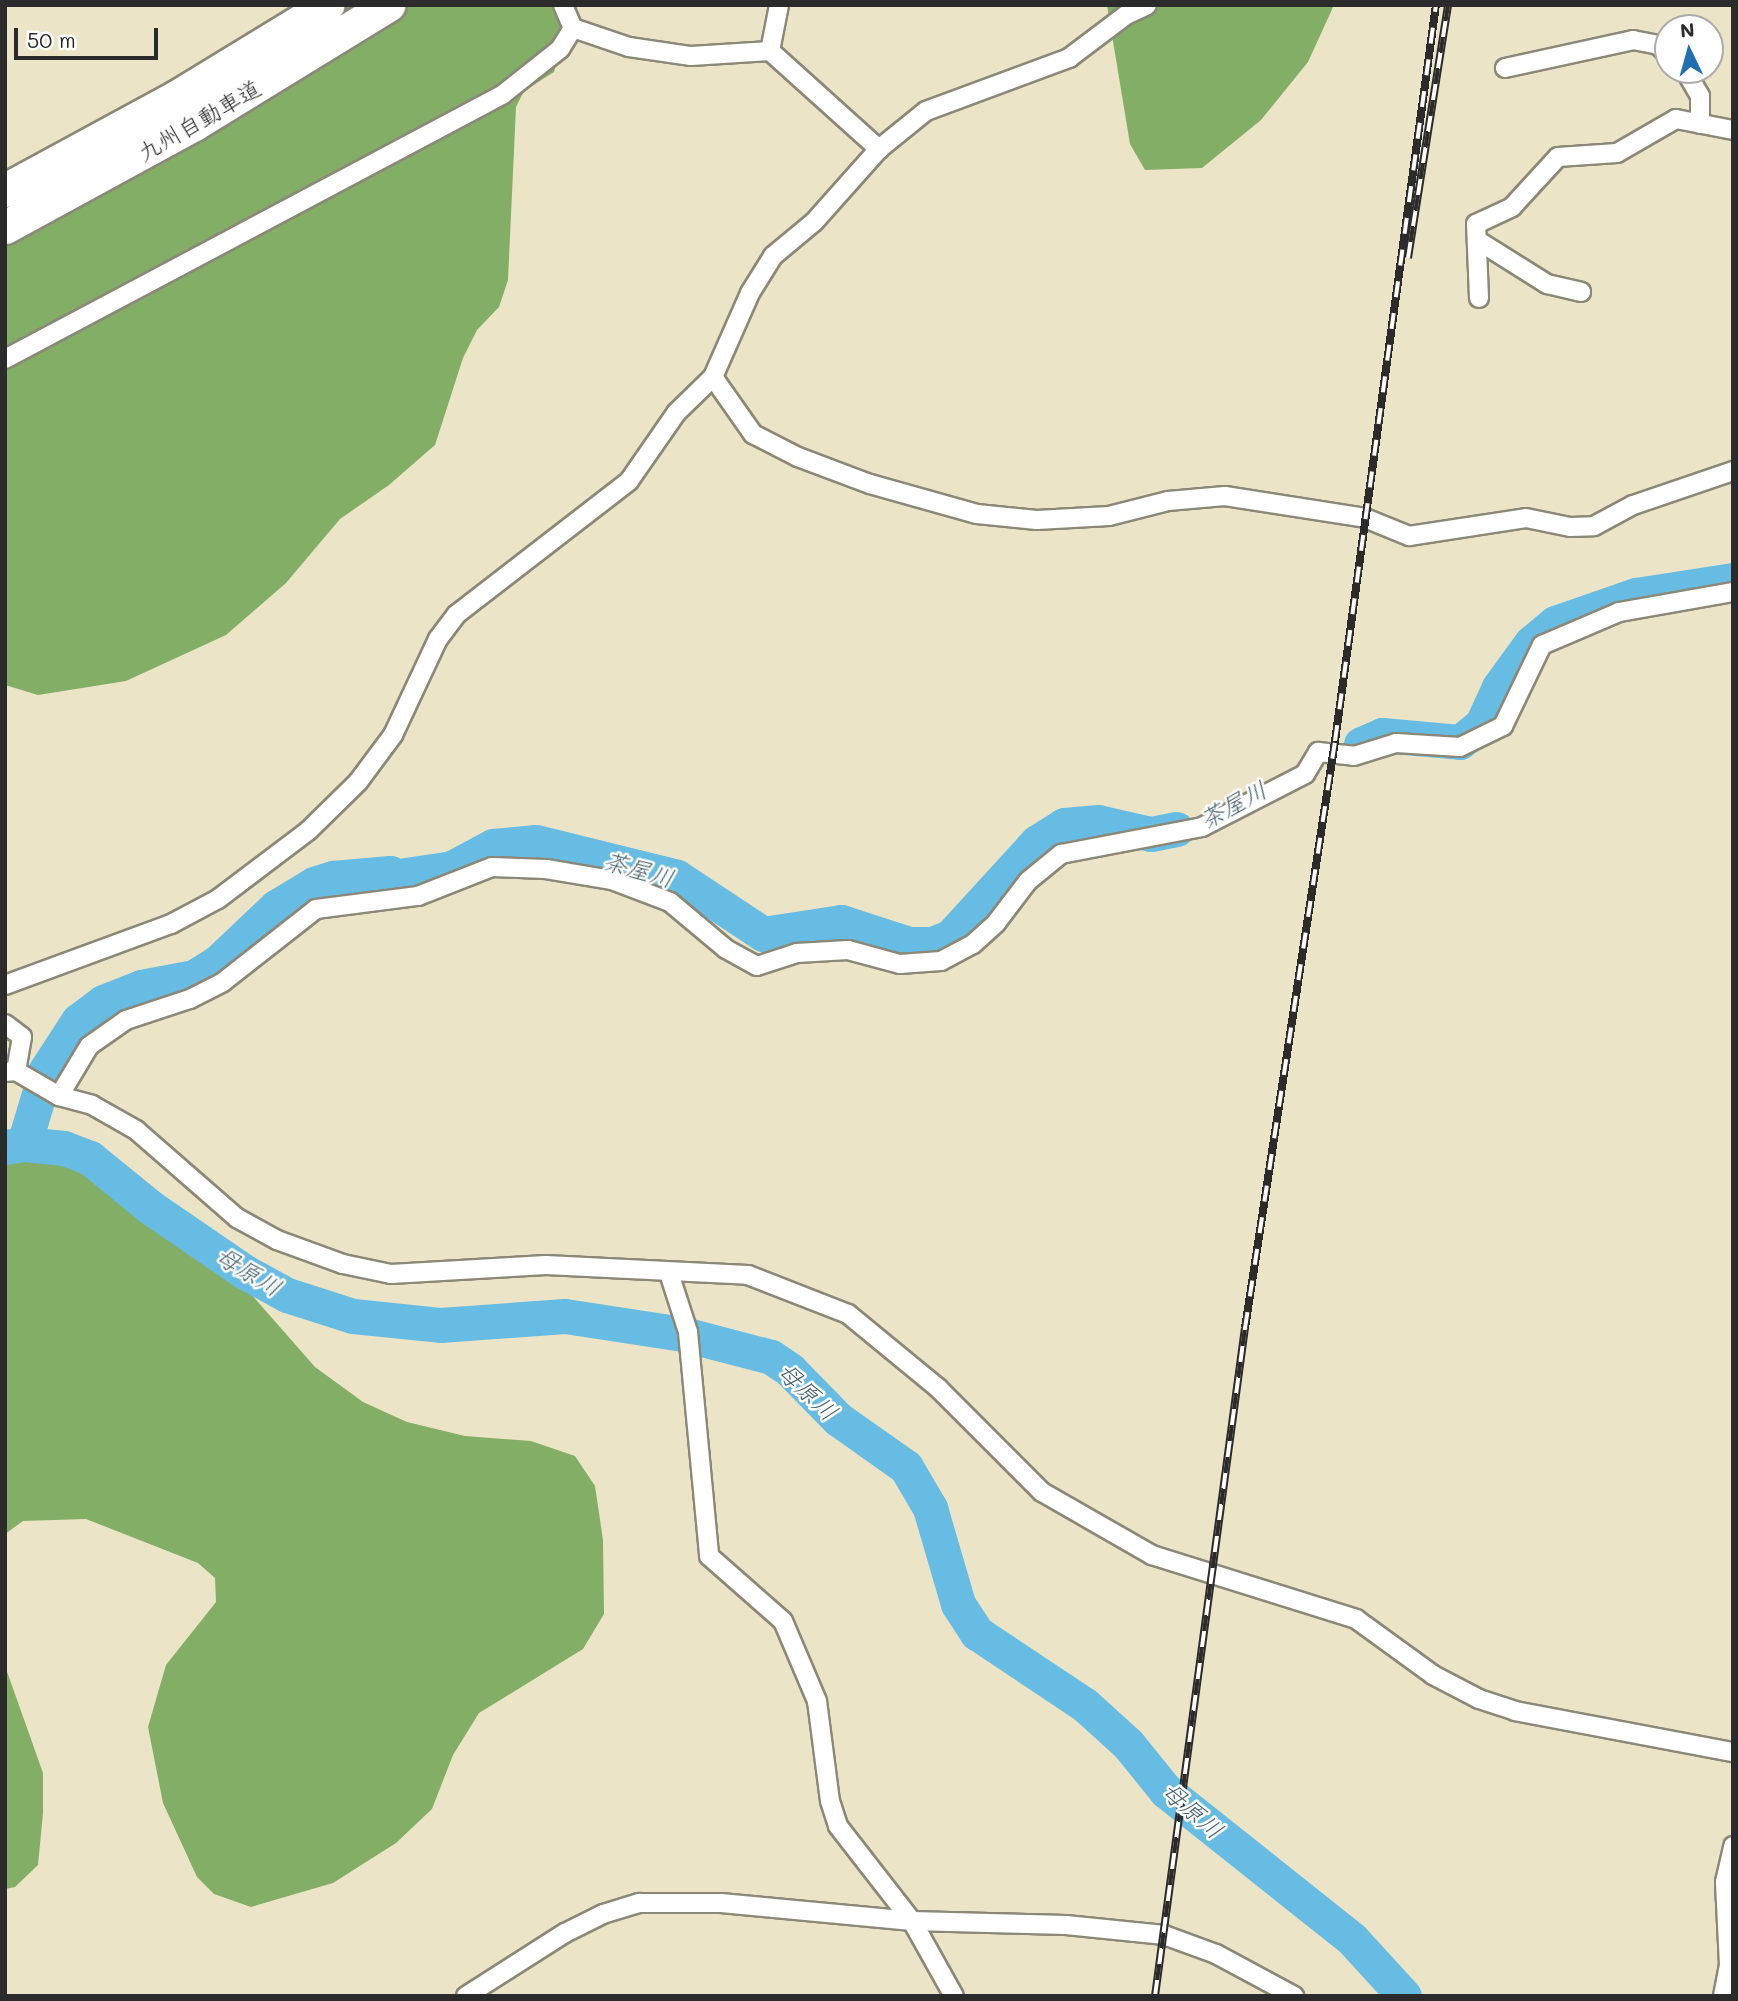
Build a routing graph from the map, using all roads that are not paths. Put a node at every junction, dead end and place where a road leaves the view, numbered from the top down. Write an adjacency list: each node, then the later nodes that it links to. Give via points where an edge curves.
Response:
1 (327, 5): 14 (highway, 九州自動車道, via 178,96)
2 (388, 5): 15 (highway, 九州自動車道, via 194,124)
3 (563, 5): 6 (street)
4 (779, 5): 8 (street)
5 (1147, 5): 13 (street, via 1126,15 1069,58 926,111)
6 (573, 29): 8 (street, via 629,47 691,56); 19 (street, via 560,49 502,95)
7 (1654, 44): 9 (street, via 1633,40)
8 (770, 51): 13 (street)
9 (1505, 68)
10 (1693, 84): 11 (street, via 1700,96)
11 (1700, 124): 12 (street); 16 (street, via 1676,119 1617,153 1558,157 1512,207 1476,224)
12 (1733, 130)
13 (879, 149): 20 (street, via 814,222 773,256 750,293)
14 (5, 190)
15 (5, 227)
16 (1477, 240): 17 (street, via 1547,284); 18 (street)
17 (1581, 292)
18 (1479, 298)
19 (5, 359)
20 (713, 377): 21 (street, via 753,434 798,457 870,484 977,514 1037,520 1109,516 1168,501 1225,496 1286,502 1365,518 1409,536 1526,518 1570,527 1594,526 1633,505); 23 (street, via 676,413 629,481 457,614 438,639 393,735 358,782 309,831 218,899 170,924)
21 (1733, 471)
22 (1733, 592): 26 (street, via 1619,612 1542,645 1503,726 1460,747 1396,743 1354,756 1318,752 1305,774 1202,827 1060,854 1027,881 996,923 973,944 941,961 900,964 848,950 797,953 757,965 726,950 670,902 612,880 492,867 418,896 316,909 223,982 190,999 126,1020 89,1046)
23 (5, 985)
24 (5, 1024): 25 (street, via 22,1037)
25 (11, 1071): 26 (street)
26 (59, 1096): 27 (street, via 92,1105 136,1129 237,1218 277,1240 343,1264 391,1274 546,1265)
27 (669, 1273): 28 (street, via 748,1276 848,1314 938,1388 1042,1492 1152,1555 1356,1619 1433,1675 1479,1699 1515,1711); 30 (street, via 688,1332 709,1556 783,1621 817,1701 830,1801 838,1826)
28 (1733, 1752)
29 (1733, 1846): 34 (street, via 1725,1882 1729,1965)
30 (912, 1921): 31 (street, via 721,1903 639,1903 565,1933); 32 (street); 33 (street, via 1066,1924 1164,1936 1216,1954)
31 (466, 1996)
32 (954, 1996)
33 (1294, 1996)
34 (1723, 1996)

